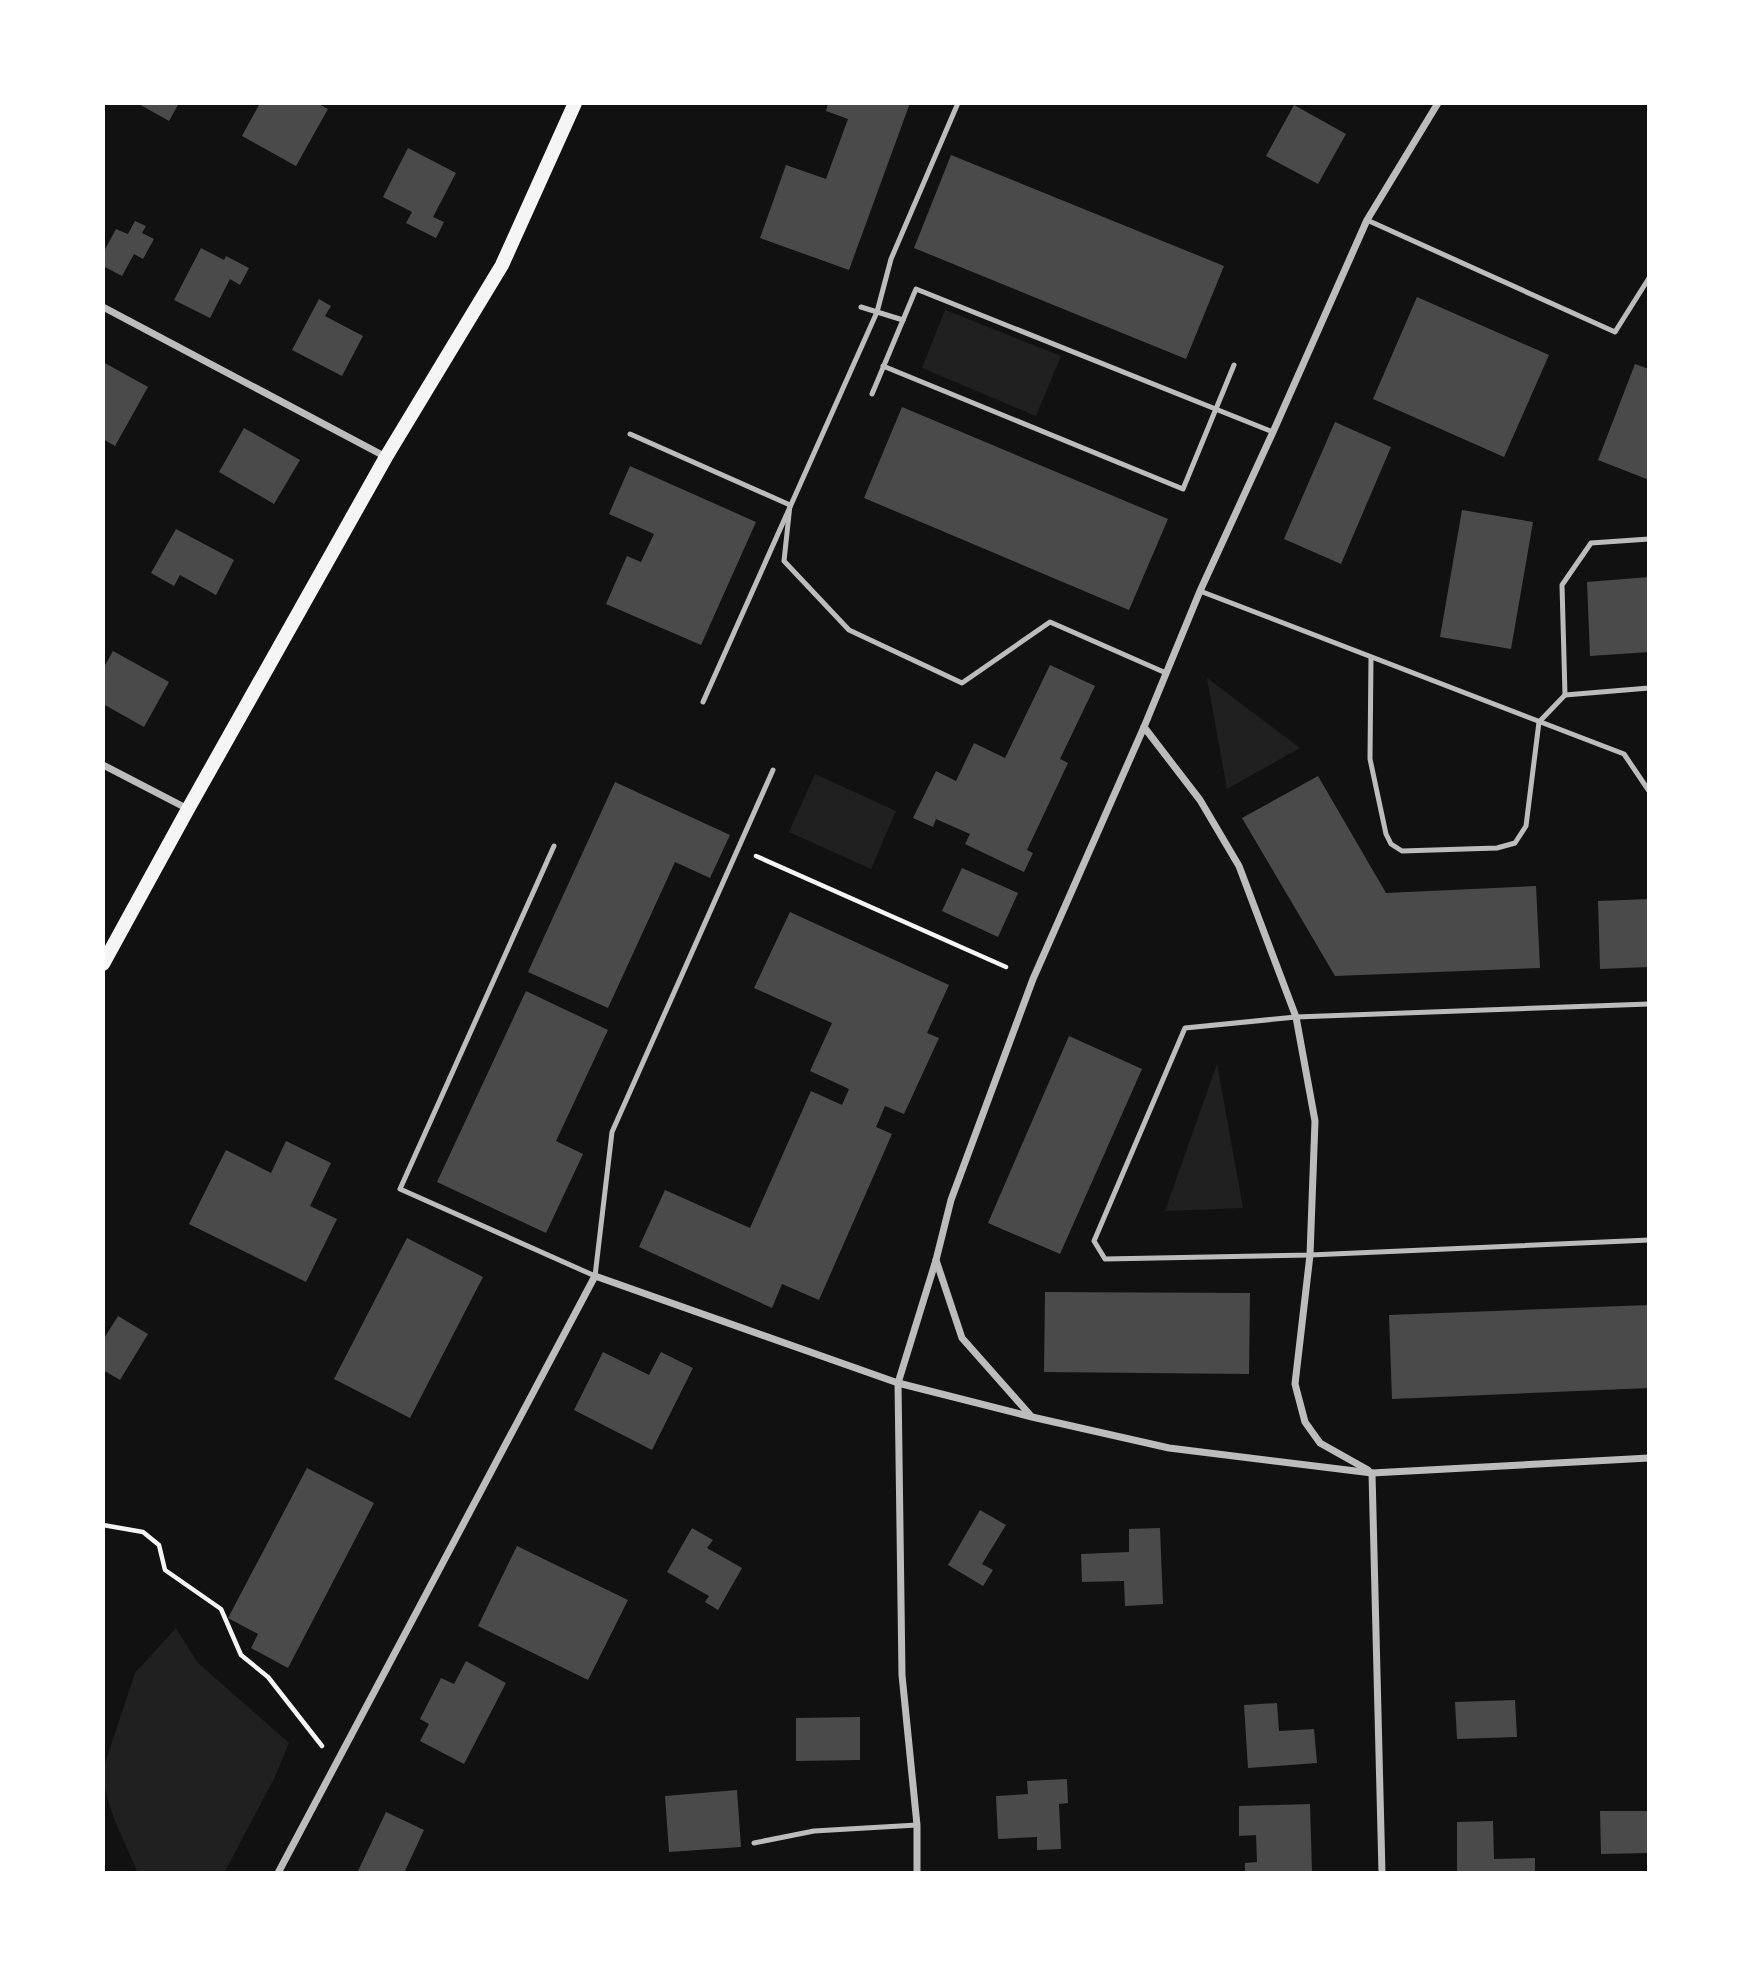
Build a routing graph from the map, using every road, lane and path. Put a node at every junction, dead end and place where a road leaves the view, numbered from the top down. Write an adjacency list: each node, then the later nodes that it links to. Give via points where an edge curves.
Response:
1 (575, 103): 16 (main road, via 502,265)
2 (958, 103): 8 (lane, via 891,259)
3 (1438, 103): 4 (street)
4 (1367, 220): 5 (lane, via 1615,332); 14 (street)
5 (1649, 278)
6 (103, 307): 16 (street)
7 (861, 307): 8 (lane)
8 (877, 312): 9 (lane); 17 (lane)
9 (903, 320): 11 (lane); 13 (lane, via 916,289)
10 (1234, 365): 13 (lane)
11 (884, 366): 12 (lane); 13 (lane, via 1183,489)
12 (872, 394)
13 (1216, 408): 14 (lane)
14 (1273, 432): 19 (street)
15 (630, 434): 17 (lane)
16 (386, 457): 30 (main road)
17 (790, 505): 21 (lane, via 784,561 849,630 962,683 1050,622); 24 (lane)
18 (1649, 538): 23 (lane, via 1591,543 1562,585)
19 (1200, 591): 20 (lane); 21 (street)
20 (1371, 657): 25 (lane); 25 (lane, via 1370,759 1386,834 1402,851 1515,844 1526,826)
21 (1166, 673): 26 (street)
22 (1649, 688): 23 (lane)
23 (1565, 695): 25 (lane)
24 (703, 702)
25 (1539, 722): 29 (lane, via 1623,754)
26 (1144, 727): 36 (street, via 1200,800 1239,866); 39 (street, via 1033,979 951,1200)
27 (103, 765): 30 (street)
28 (773, 770): 32 (lane)
29 (1649, 791)
30 (187, 809): 33 (main road)
31 (554, 846): 40 (lane, via 400,1189)
32 (740, 848): 34 (path); 40 (lane, via 612,1132)
33 (103, 964)
34 (1006, 967)
35 (1649, 1004): 36 (lane)
36 (1296, 1017): 38 (street, via 1315,1121); 38 (lane, via 1185,1028 1094,1241 1105,1259)
37 (1649, 1240): 38 (lane)
38 (1310, 1255): 44 (street, via 1295,1384 1305,1422 1320,1443)
39 (936, 1260): 41 (street); 42 (street, via 962,1338)
40 (595, 1276): 41 (street); 46 (street)
41 (898, 1384): 42 (street); 47 (street, via 902,1675)
42 (1031, 1417): 44 (street, via 1169,1448)
43 (1649, 1458): 44 (street)
44 (1372, 1473): 51 (street)
45 (103, 1525): 46 (path, via 143,1532 159,1545 165,1570 221,1609 241,1655 268,1676)
46 (337, 1762): 49 (street)
47 (917, 1825): 48 (lane, via 814,1831); 50 (street)
48 (754, 1843)
49 (278, 1873)
50 (917, 1873)
51 (1382, 1873)

